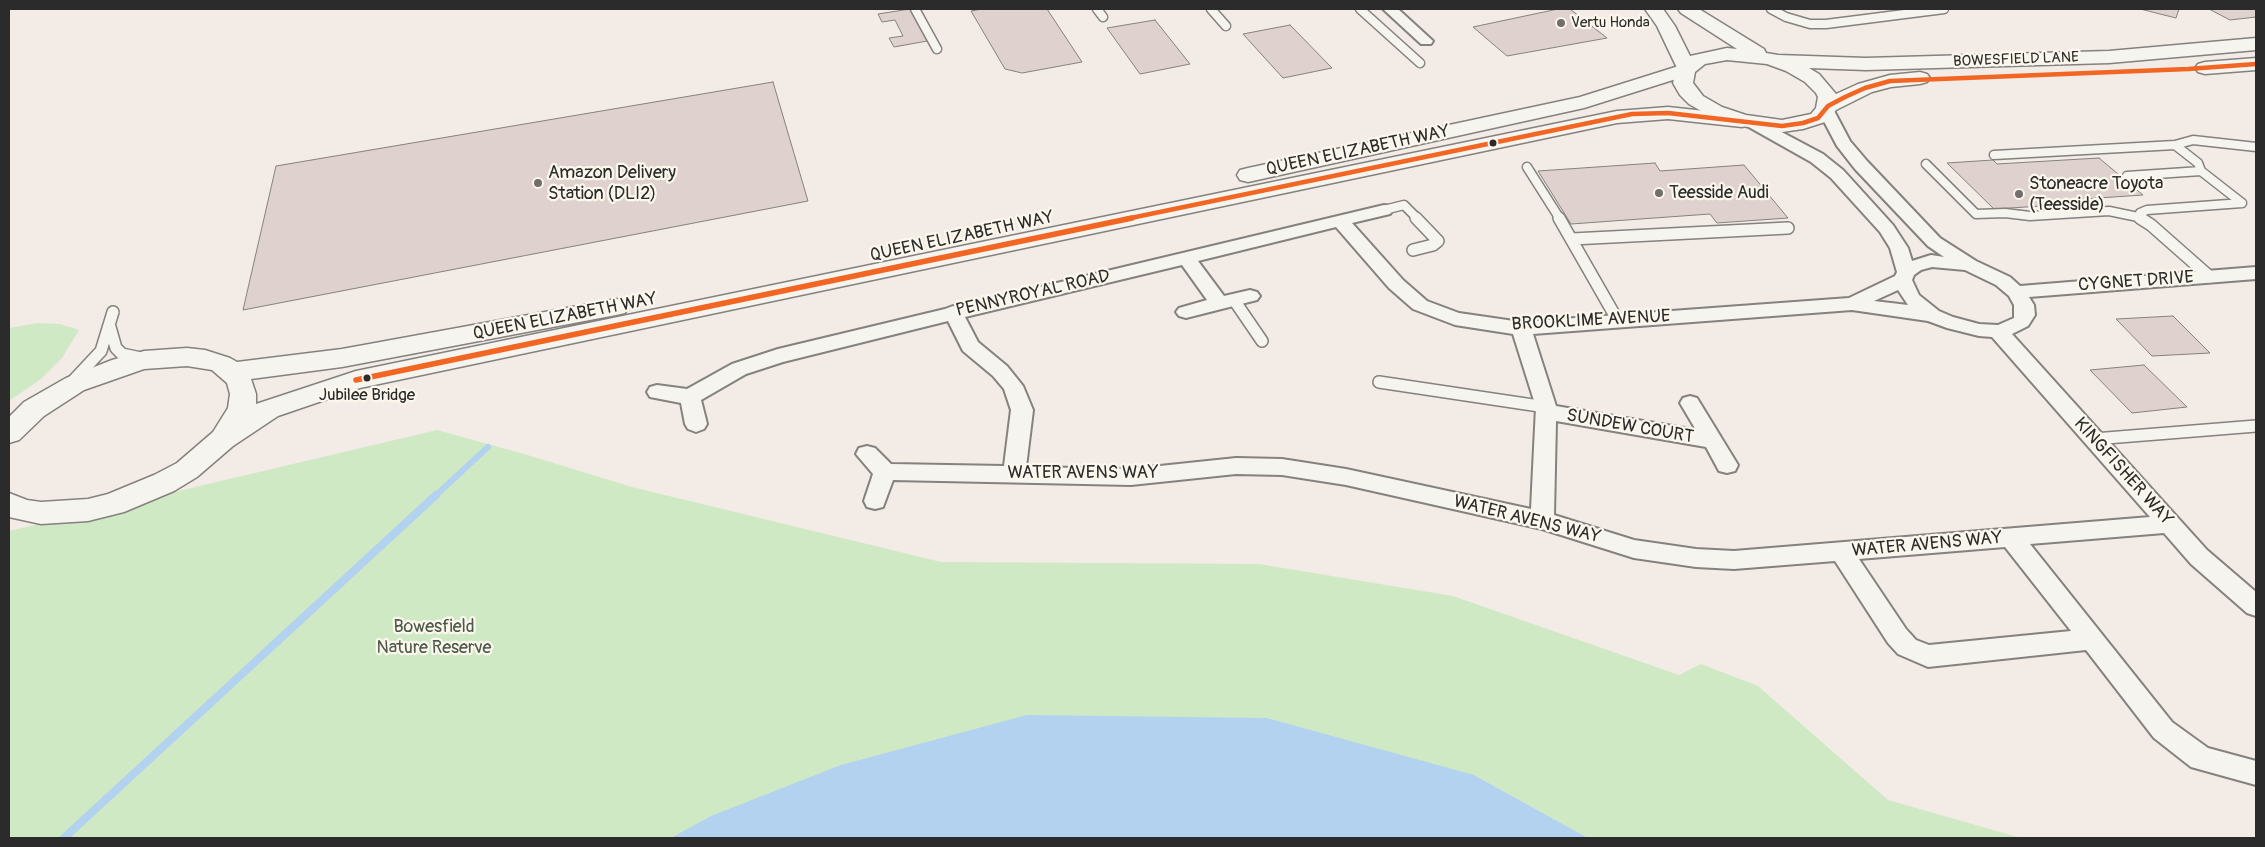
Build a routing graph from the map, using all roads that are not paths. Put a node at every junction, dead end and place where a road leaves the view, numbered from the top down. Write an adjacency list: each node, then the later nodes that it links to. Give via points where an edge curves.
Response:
1 (915, 9): 14 (lane)
2 (1097, 9): 10 (lane)
3 (1211, 9): 11 (lane)
4 (1360, 9): 16 (lane)
5 (1390, 9): 12 (street)
6 (1654, 9): 18 (street, via 1666,26)
7 (1687, 9): 15 (street, via 1727,36)
8 (1771, 9): 9 (lane, via 1810,24)
9 (1944, 9)
10 (1103, 17)
11 (1226, 26)
12 (1426, 41)
13 (2256, 44): 15 (street, BOWESFIELD LANE, via 2109,57 1866,64)
14 (937, 49)
15 (1773, 60): 18 (street, QUEEN ELIZABETH WAY, via 1727,54 1700,59); 19 (street, via 1812,78 1828,97)
16 (1420, 63)
17 (2256, 64): 19 (street, BOWESFIELD LANE, via 2188,70 1890,81 1865,88)
18 (1686, 69): 20 (street, via 1683,83 1696,100 1715,111); 52 (street, QUEEN ELIZABETH WAY, via 1584,102 766,280 342,358)
19 (1827, 108): 20 (street, BOWESFIELD LANE, via 1818,118 1803,123 1782,126); 35 (street, via 1844,143 1874,178 1934,242)
20 (1747, 122): 37 (street, via 1817,158 1837,174 1887,229 1899,248); 62 (street, QUEEN ELIZABETH WAY, via 1668,113 1617,117 356,380 268,409)
21 (2175, 145): 22 (lane, via 2193,140); 23 (lane); 26 (lane, via 2198,164)
22 (2256, 146)
23 (1994, 156)
24 (1926, 164): 29 (lane, via 1976,214 2030,216 2109,211)
25 (1527, 167): 32 (lane)
26 (2201, 171): 27 (lane); 29 (lane, via 2242,203 2147,210)
27 (2127, 176)
28 (1384, 210): 30 (street, PENNYROYAL ROAD); 33 (lane, via 1404,205 1438,241)
29 (2138, 217): 38 (lane)
30 (1340, 221): 34 (street, PENNYROYAL ROAD); 48 (street, BROOKLIME AVENUE, via 1396,284 1420,305 1455,319)
31 (1788, 228): 32 (lane)
32 (1572, 239): 46 (lane)
33 (1413, 250)
34 (1187, 259): 40 (street); 43 (street, PENNYROYAL ROAD)
35 (1969, 265): 37 (street, via 1931,261 1914,266); 39 (street, via 1991,274)
36 (2256, 273): 38 (street, CYGNET DRIVE)
37 (1905, 276): 41 (street); 45 (street, via 1911,298)
38 (2210, 277): 39 (street, CYGNET DRIVE)
39 (2016, 292): 49 (street, via 2024,305 2025,315 2013,327)
40 (1234, 300): 44 (street); 50 (lane)
41 (1852, 304): 45 (street); 46 (street, BROOKLIME AVENUE)
42 (113, 312): 47 (lane)
43 (953, 312): 56 (street, PENNYROYAL ROAD, via 778,356 740,369); 68 (street, via 970,346 1013,386 1022,410)
44 (1186, 312)
45 (1932, 315): 49 (street, via 1962,327)
46 (1618, 321): 48 (street, BROOKLIME AVENUE)
47 (110, 327): 51 (lane, via 116,348 122,354); 54 (lane, via 101,351)
48 (1521, 328): 58 (street)
49 (1998, 330): 63 (street, KINGFISHER WAY)
50 (1262, 341)
51 (147, 360): 52 (street, via 206,359); 54 (street, via 98,374)
52 (233, 372): 62 (street, via 240,382 242,408)
53 (1379, 382): 58 (lane)
54 (66, 389): 61 (street, via 34,409)
55 (657, 392): 56 (street)
56 (690, 397): 59 (street)
57 (1690, 403): 64 (street)
58 (1546, 410): 64 (street, SUNDEW COURT); 71 (street)
59 (696, 424)
60 (2256, 426): 63 (lane)
61 (10, 431)
62 (223, 439): 70 (street, via 187,470 164,484 114,504 64,513 31,511)
63 (2094, 439): 72 (street, KINGFISHER WAY)
64 (1713, 442): 66 (street)
65 (867, 454): 67 (street)
66 (1727, 466)
67 (885, 472): 68 (street, WATER AVENS WAY); 69 (street)
68 (1014, 474): 71 (street, WATER AVENS WAY, via 1131,477 1236,466 1282,467 1346,477)
69 (875, 502)
70 (9, 504)
71 (1542, 520): 74 (street, WATER AVENS WAY, via 1634,548 1696,558 1734,560)
72 (2170, 524): 73 (street, WATER AVENS WAY); 75 (street, KINGFISHER WAY, via 2199,557)
73 (2012, 538): 74 (street, WATER AVENS WAY); 76 (street)
74 (1842, 552): 76 (street, via 1897,636 1907,647 1928,656)
75 (2256, 606)
76 (2092, 639): 77 (street, via 2163,730 2201,758)
77 (2256, 773)

